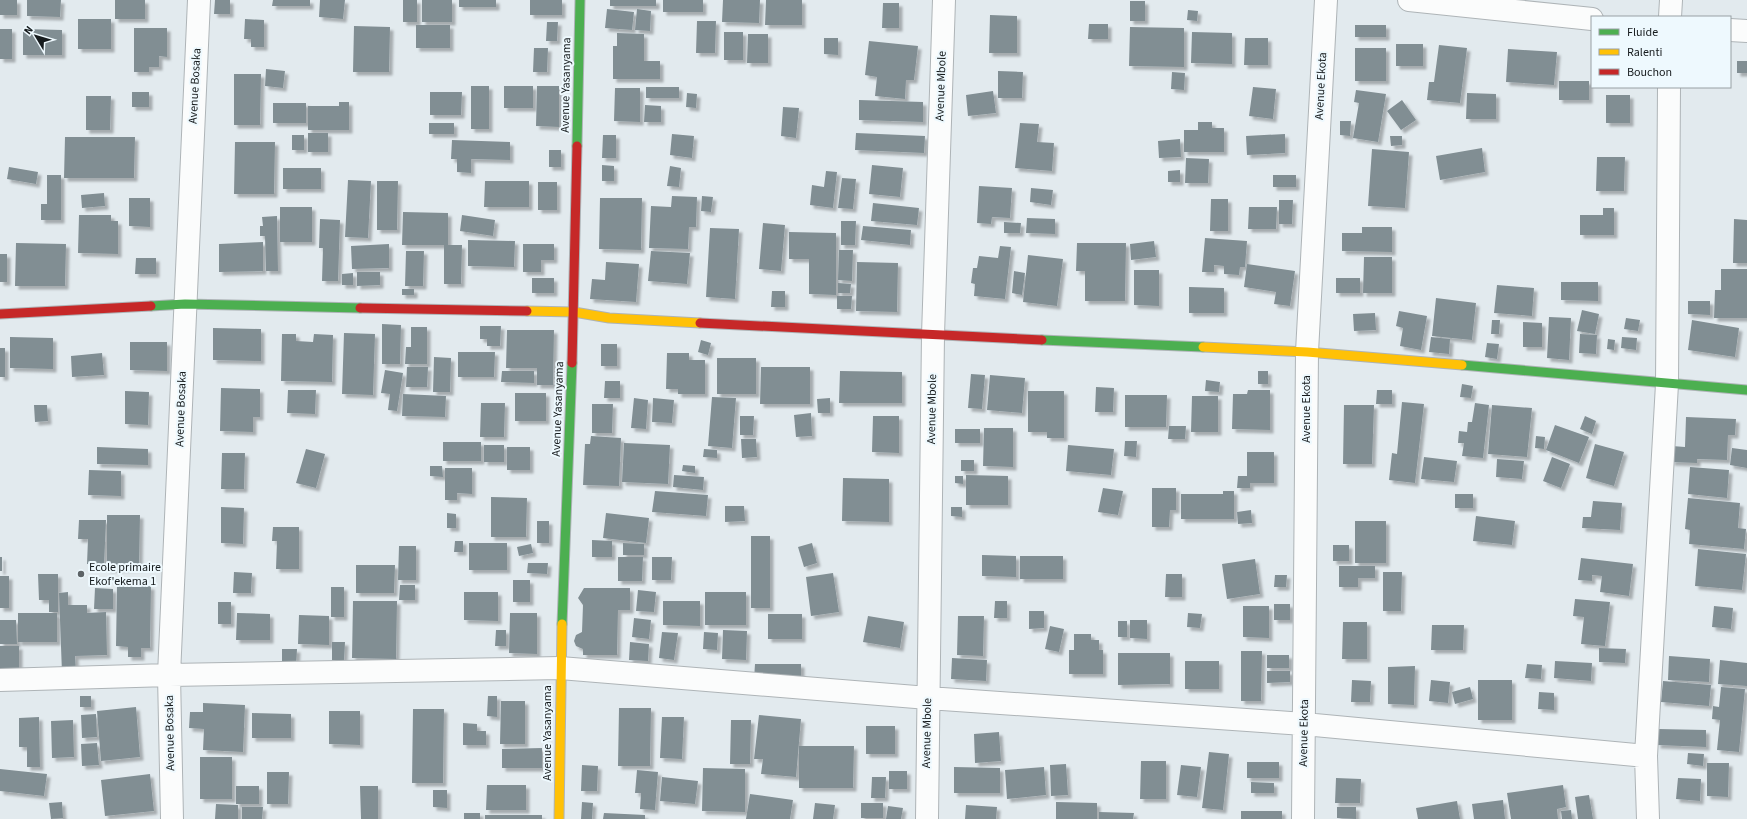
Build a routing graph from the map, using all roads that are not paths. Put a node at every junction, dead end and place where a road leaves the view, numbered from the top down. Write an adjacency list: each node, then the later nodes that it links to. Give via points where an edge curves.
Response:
1 (199, 0): 12 (street, Avenue Bosaka)
2 (580, 0): 13 (street, Avenue Yasanyama)
3 (944, 0): 15 (street, Avenue Mbole)
4 (1326, 0): 16 (street, Avenue Ekota)
5 (1409, 0): 8 (street)
6 (1671, 0): 7 (street)
7 (1670, 16)
8 (1591, 19)
9 (1731, 30): 10 (street)
10 (1747, 31)
11 (1669, 88): 17 (street)
12 (185, 304): 13 (street); 14 (street); 20 (street, Avenue Bosaka)
13 (574, 312): 15 (street, via 609,318); 19 (street, Avenue Yasanyama)
14 (0, 314)
15 (933, 335): 16 (street); 22 (street, Avenue Mbole)
16 (1307, 352): 17 (street); 23 (street, Avenue Ekota)
17 (1667, 384): 18 (street); 24 (street)
18 (1747, 390)
19 (560, 668): 20 (street); 22 (street); 26 (street, Avenue Yasanyama)
20 (169, 675): 21 (street); 25 (street, Avenue Bosaka)
21 (0, 680)
22 (928, 698): 23 (street); 27 (street, Avenue Mbole)
23 (1304, 724): 24 (street); 28 (street, Avenue Ekota)
24 (1646, 756): 29 (street)
25 (172, 819)
26 (559, 819)
27 (927, 819)
28 (1303, 819)
29 (1648, 819)

